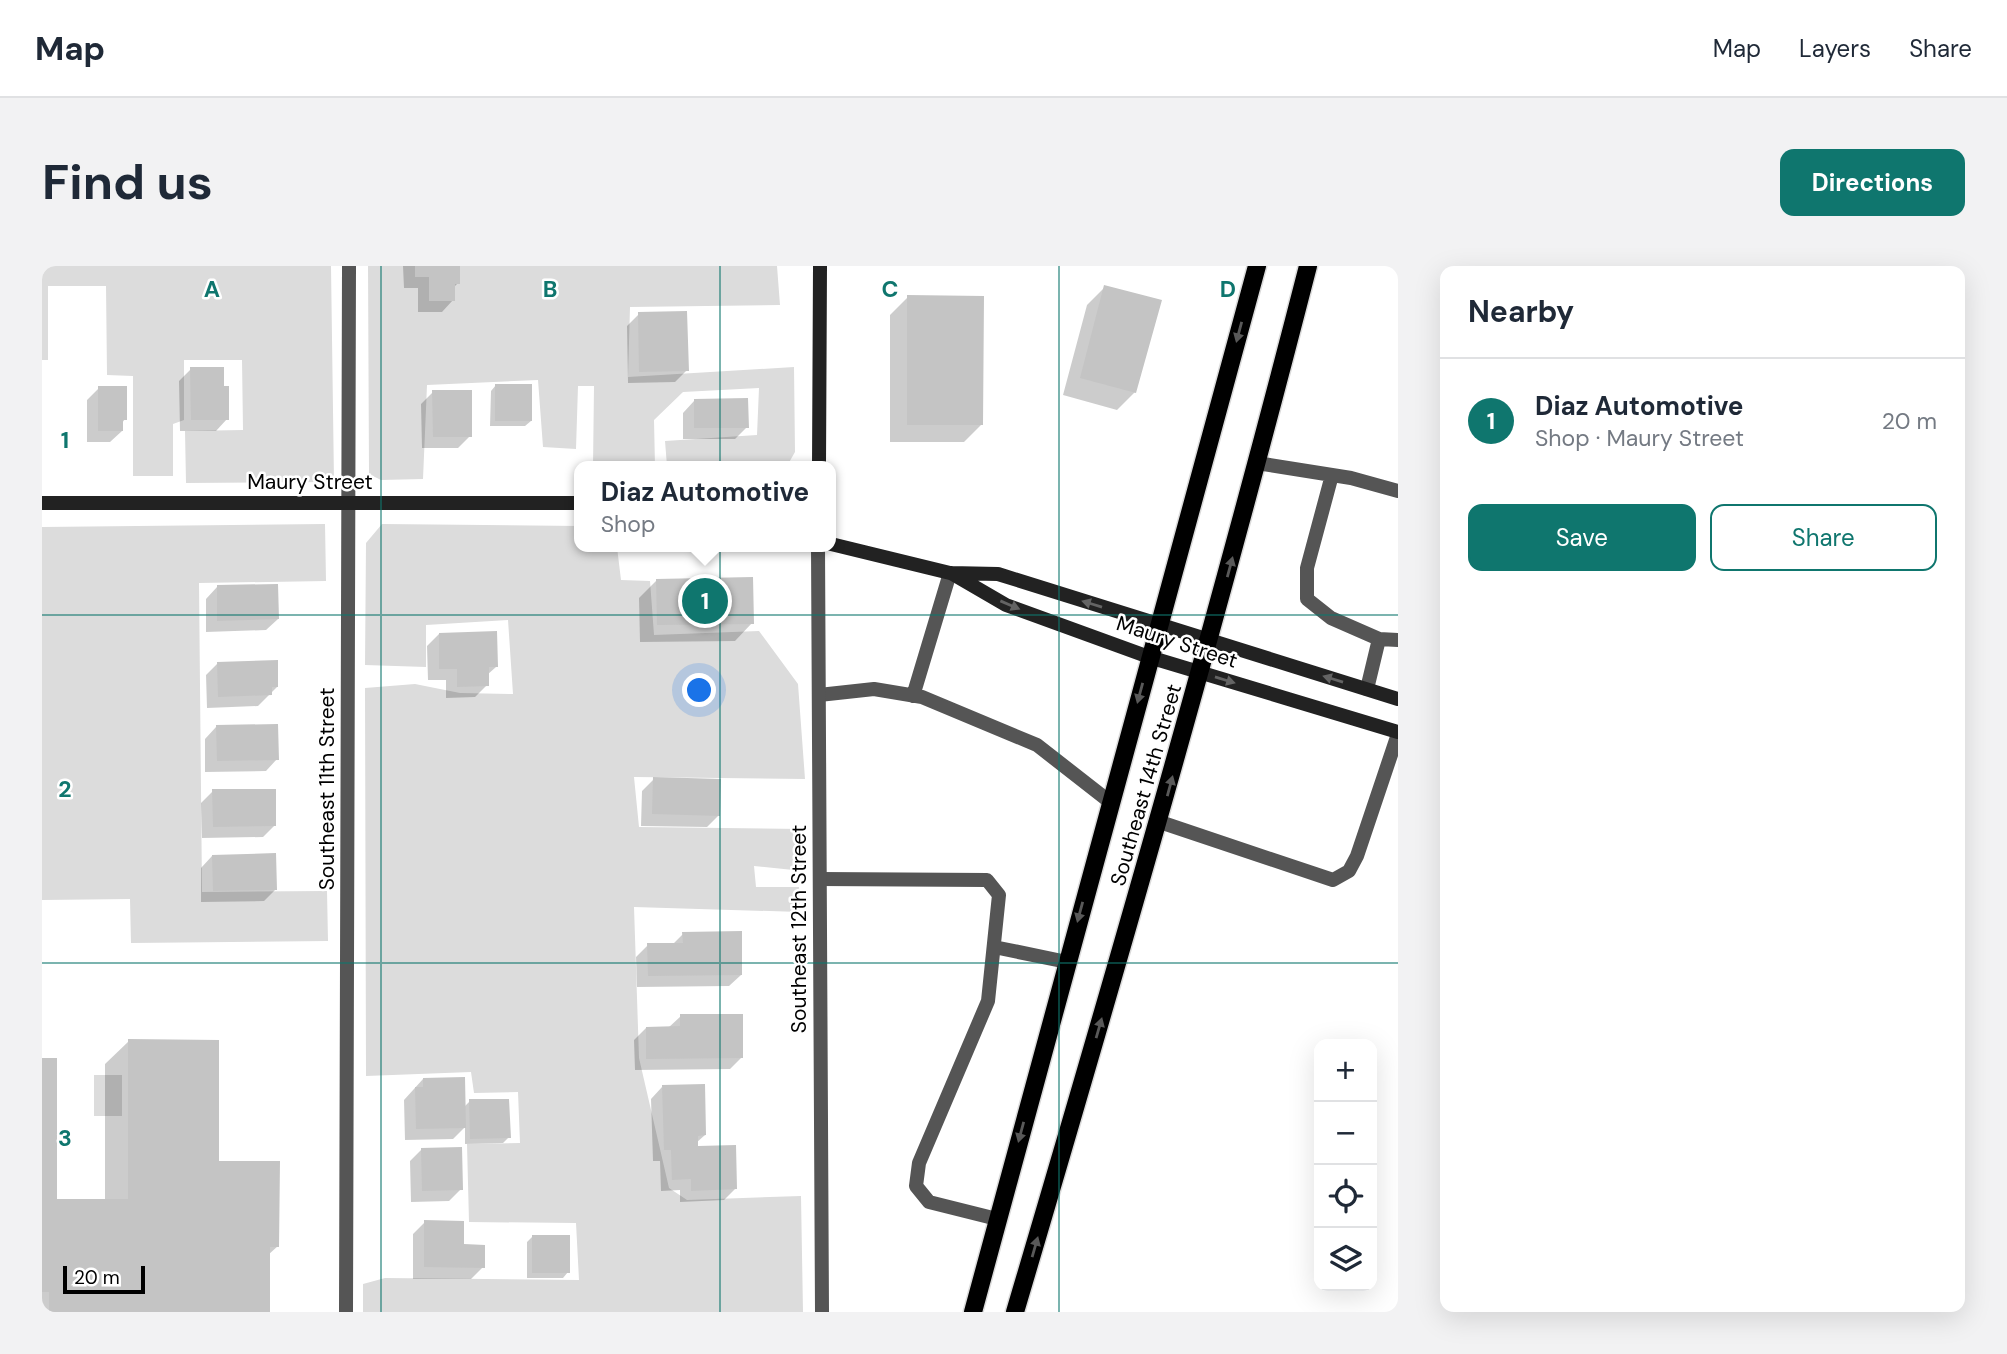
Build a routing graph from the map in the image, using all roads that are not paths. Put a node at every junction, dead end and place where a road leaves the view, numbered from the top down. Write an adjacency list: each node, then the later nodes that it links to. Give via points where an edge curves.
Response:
1 (349, 266): 11 (street, Southeast 11th Street)
2 (820, 266): 5 (main road)
3 (1257, 266): 15 (main road, Southeast 14th Street, one-way to 15)
4 (1308, 266): 6 (main road, Southeast 14th Street)
5 (819, 461)
6 (1257, 463): 7 (street); 17 (main road, Southeast 14th Street, one-way to 6)
7 (1332, 475): 8 (street); 16 (street, via 1307,568 1307,599 1331,618)
8 (1398, 491)
9 (574, 502): 11 (main road, Maury Street)
10 (42, 503): 11 (main road, Maury Street)
11 (348, 503): 32 (street, Southeast 11th Street)
12 (836, 545): 14 (main road, Maury Street)
13 (818, 552): 22 (street, Southeast 12th Street)
14 (950, 573): 15 (main road, Maury Street, one-way to 14, via 998,574); 19 (main road, Maury Street, one-way to 19, via 1006,605); 23 (street)
15 (1158, 624): 17 (main road, Maury Street); 19 (main road, Southeast 14th Street)
16 (1379, 639): 18 (street); 21 (street)
17 (1210, 640): 20 (main road, Southeast 14th Street); 21 (main road, Maury Street, one-way to 17)
18 (1398, 640)
19 (1149, 657): 20 (main road, Maury Street); 26 (main road, Southeast 14th Street, one-way to 26)
20 (1201, 673): 25 (main road, Maury Street, one-way to 25); 27 (main road, Southeast 14th Street, one-way to 20)
21 (1367, 689): 24 (main road, Maury Street)
22 (819, 695): 23 (street, via 874,688); 28 (street, Southeast 12th Street)
23 (913, 696): 26 (street, via 1037,746)
24 (1398, 699)
25 (1398, 733): 27 (street, via 1357,856 1349,871 1333,880)
26 (1110, 802): 30 (main road, Southeast 14th Street, one-way to 30)
27 (1160, 822): 35 (main road, Southeast 14th Street, one-way to 27)
28 (820, 879): 29 (street, via 987,880 999,895); 33 (street, Southeast 12th Street)
29 (994, 947): 30 (street); 31 (street, via 988,1000 919,1163 916,1186 929,1202)
30 (1067, 962): 31 (main road, Southeast 14th Street, one-way to 31)
31 (997, 1219): 34 (main road, Southeast 14th Street)
32 (346, 1312)
33 (822, 1312)
34 (973, 1312)
35 (1015, 1312)

